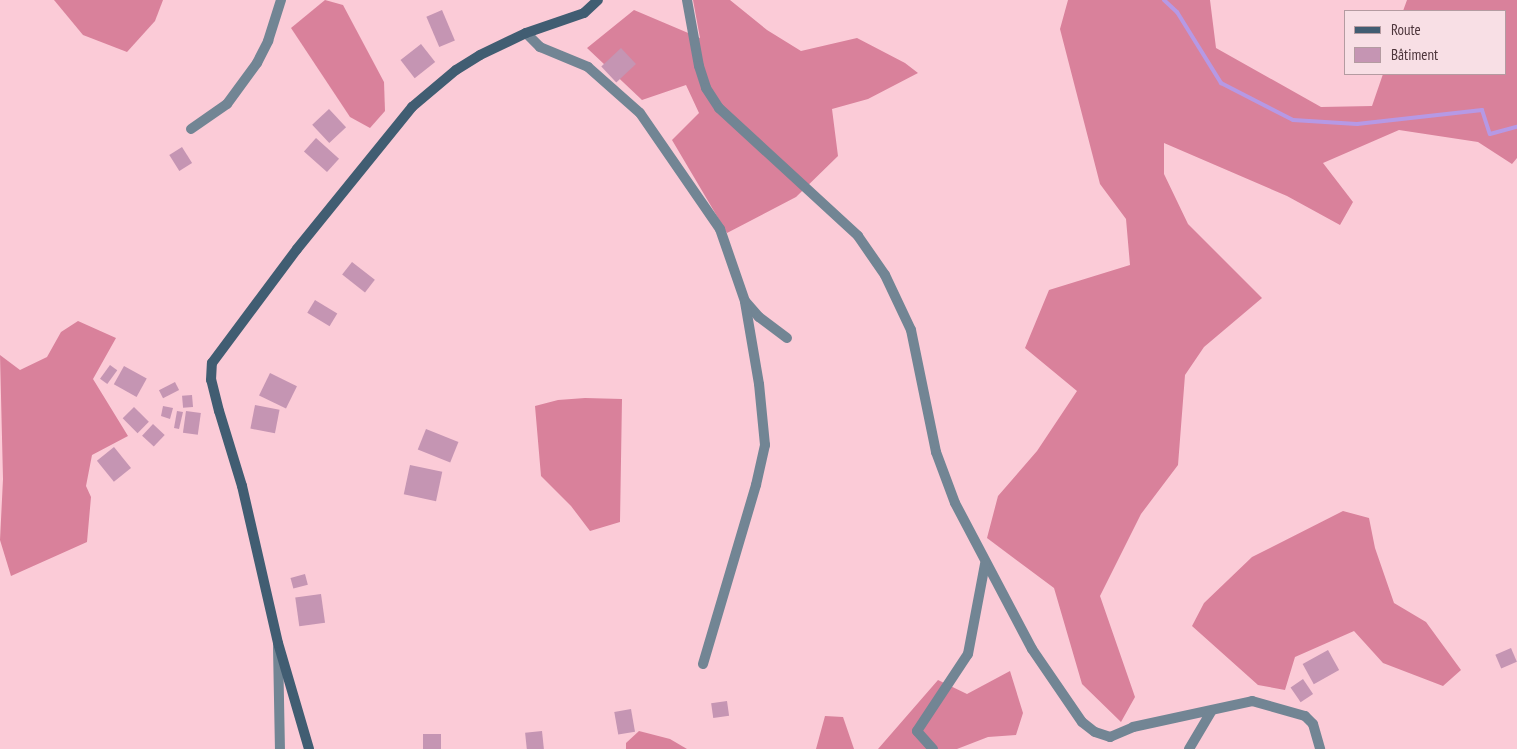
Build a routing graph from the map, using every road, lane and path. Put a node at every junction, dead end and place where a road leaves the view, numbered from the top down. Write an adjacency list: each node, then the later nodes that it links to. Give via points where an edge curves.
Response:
1 (281, 0): 5 (street, via 257,63 227,104)
2 (598, 0): 4 (main road, via 584,13)
3 (687, 0): 8 (street, via 706,88 719,108 858,236 885,275 911,330 945,478)
4 (526, 33): 6 (street, via 540,47 588,67 640,113 720,229); 9 (main road, via 456,70 412,107 297,249 212,363 211,380 242,486)
5 (191, 129)
6 (745, 301): 7 (street, via 759,317); 10 (street, via 765,445)
7 (787, 338)
8 (985, 564): 11 (street, via 1032,649 1082,722 1095,732 1110,737 1133,727); 14 (street, via 968,654 917,730)
9 (278, 644): 12 (street); 13 (main road)
10 (703, 664)
11 (1211, 712): 15 (street); 16 (street, via 1252,701 1295,712 1313,724)
12 (280, 749)
13 (309, 749)
14 (933, 749)
15 (1189, 749)
16 (1320, 749)

